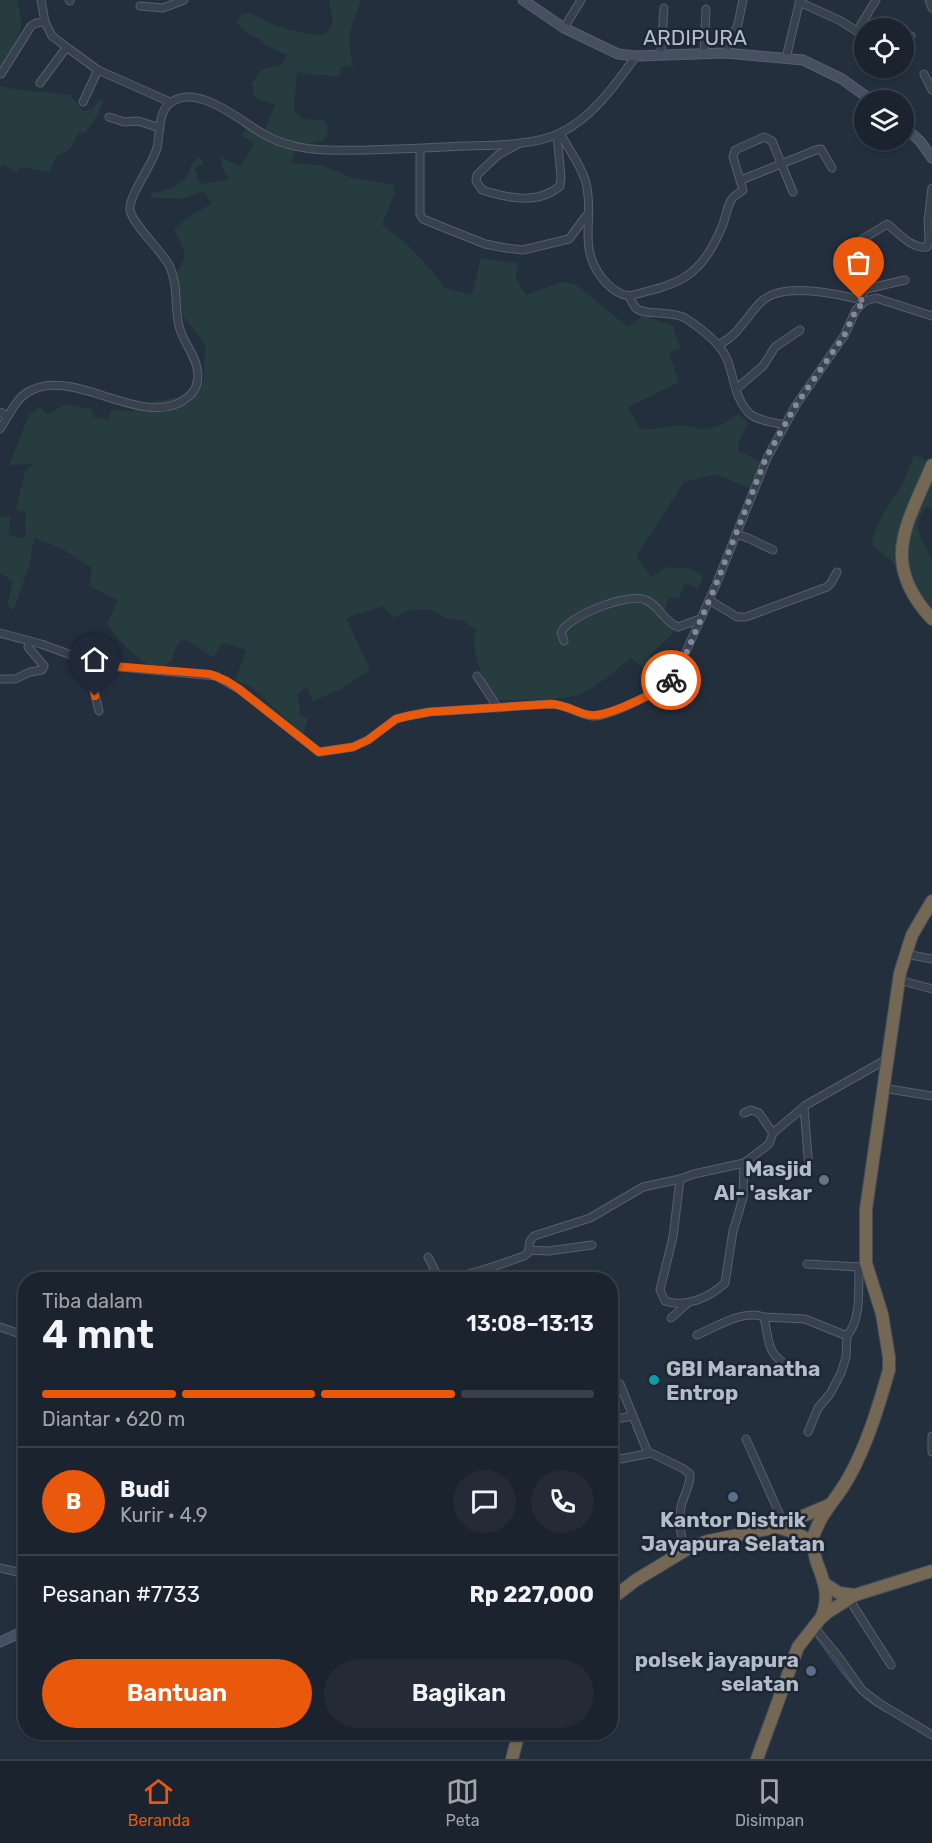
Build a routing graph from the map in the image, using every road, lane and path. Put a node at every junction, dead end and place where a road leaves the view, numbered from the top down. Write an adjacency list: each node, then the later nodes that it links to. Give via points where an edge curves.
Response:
1 (41, 0): 14 (street)
2 (184, 0): 9 (street, via 163,8)
3 (523, 0): 15 (street, ARDIPURA)
4 (581, 0): 15 (street)
5 (743, 0): 19 (street)
6 (876, 0): 13 (street)
7 (929, 0): 11 (street)
8 (799, 1): 16 (street); 22 (street)
9 (140, 6)
10 (664, 8): 20 (street)
11 (932, 8)
12 (706, 9): 18 (street)
13 (865, 18)
14 (45, 22): 17 (street, via 52,36); 24 (street, via 31,26)
15 (564, 28): 21 (street, ARDIPURA, via 618,54)
16 (854, 29)
17 (66, 48): 23 (street); 26 (street)
18 (704, 52): 19 (street, ARDIPURA); 20 (street, ARDIPURA)
19 (725, 53): 22 (street, ARDIPURA)
20 (661, 54): 21 (street, ARDIPURA)
21 (636, 56): 33 (street, via 594,107)
22 (786, 58): 27 (street, ARDIPURA, via 803,60 831,72)
23 (98, 70): 29 (street); 30 (street)
24 (1, 74)
25 (924, 74): 28 (street)
26 (40, 83)
27 (857, 90)
28 (932, 90)
29 (83, 102)
30 (171, 102): 32 (street, via 164,110); 36 (street, via 187,97 202,99 264,135 291,145 347,150)
31 (109, 117): 32 (street)
32 (160, 128): 53 (street, via 156,150 130,211 172,272 178,324 196,366 194,391 188,398 164,408 67,387 40,387 24,394)
33 (558, 134): 35 (street); 35 (street, via 561,177 560,186 554,191 516,199 482,190 477,175 498,155); 43 (street, via 586,181)
34 (914, 136): 37 (street)
35 (523, 142): 36 (street)
36 (420, 149): 43 (street, via 423,219 485,244 523,250 569,239)
37 (932, 158)
38 (781, 164): 39 (street, via 821,149); 40 (street); 40 (street, via 772,141 764,136 733,152); 42 (street)
39 (832, 168)
40 (741, 180): 46 (street, via 742,192 731,200 711,252 701,265 674,284)
41 (932, 188): 44 (street, via 927,247 911,243 887,224)
42 (793, 192)
43 (588, 214): 46 (street, via 588,252 593,267 615,291)
44 (840, 253)
45 (905, 279): 47 (street, via 866,289)
46 (629, 296): 50 (street, via 640,310 683,317)
47 (862, 300): 48 (street, via 876,298); 50 (street, via 808,291 777,293 762,301 740,330); 54 (street, via 844,336)
48 (932, 316)
49 (800, 330): 51 (street, via 775,347 763,366)
50 (718, 345): 51 (street)
51 (736, 389): 54 (street, via 750,414)
52 (0, 412): 53 (street)
53 (8, 416): 55 (street)
54 (784, 425): 57 (street, via 766,458)
55 (0, 429)
56 (932, 465): 61 (highway, via 901,550 912,594)
57 (736, 534): 58 (street); 60 (street)
58 (774, 550)
59 (837, 572): 60 (street, via 826,587 746,616 737,617)
60 (709, 600): 62 (street)
61 (932, 618)
62 (700, 619): 65 (street, via 678,627 665,619 656,605 635,597 591,611 569,623 561,633); 69 (street, via 681,665 669,682 616,710 594,716 563,705)
63 (0, 633): 64 (street)
64 (30, 641): 66 (street); 68 (street, via 28,647 41,661 42,670 15,679)
65 (564, 641)
66 (87, 661): 69 (street, via 216,676 239,689 319,752 353,747 396,719 408,716); 70 (street)
67 (477, 676): 69 (street)
68 (0, 679)
69 (498, 708)
70 (99, 711)
71 (932, 901): 72 (highway)
72 (906, 954): 73 (street); 74 (highway)
73 (932, 959)
74 (899, 980): 75 (street); 76 (highway)
75 (932, 989)
76 (887, 1059): 77 (highway); 79 (street)
77 (883, 1088): 78 (street); 89 (highway, via 866,1209)
78 (932, 1096)
79 (804, 1107): 81 (street); 83 (street)
80 (744, 1113): 81 (street, via 759,1113)
81 (773, 1133): 82 (street, via 769,1144)
82 (744, 1163): 84 (street); 92 (street, via 742,1198 725,1283)
83 (809, 1169)
84 (680, 1179): 86 (street, via 643,1186 590,1218 534,1236); 92 (street, via 673,1236 660,1290 664,1301)
85 (592, 1245): 86 (street)
86 (529, 1250): 91 (street, via 524,1256)
87 (428, 1257): 90 (street)
88 (807, 1264): 89 (street)
89 (863, 1265): 98 (street, via 856,1320); 109 (highway, via 882,1314 889,1370 859,1458)
90 (437, 1272)
91 (472, 1272)
92 (688, 1303): 94 (street)
93 (764, 1317): 97 (street, via 738,1318); 98 (street, via 805,1319); 99 (street, via 769,1345 781,1362)
94 (671, 1318)
95 (0, 1327): 96 (street)
96 (18, 1333)
97 (698, 1335)
98 (848, 1336): 103 (street, via 841,1373)
99 (791, 1366)
100 (620, 1384): 101 (street)
101 (633, 1416): 102 (street); 107 (street)
102 (618, 1419)
103 (808, 1432)
104 (932, 1436): 106 (street)
105 (746, 1439): 110 (street)
106 (932, 1452)
107 (648, 1453): 108 (street); 112 (street, via 690,1474 680,1509)
108 (618, 1459)
109 (829, 1504): 110 (highway); 111 (highway)
110 (781, 1525): 111 (highway); 112 (highway, via 708,1541)
111 (811, 1545): 116 (highway)
112 (685, 1551): 117 (highway)
113 (0, 1568): 115 (street)
114 (932, 1571): 118 (highway)
115 (18, 1572)
116 (825, 1584): 118 (highway); 119 (highway, via 827,1601)
117 (618, 1594)
118 (852, 1597): 119 (highway); 122 (street)
119 (817, 1623): 123 (street, via 862,1690); 126 (highway, via 798,1647)
120 (18, 1634): 121 (street)
121 (0, 1642)
122 (891, 1665)
123 (932, 1735)
124 (517, 1740): 125 (highway)
125 (512, 1759)
126 (757, 1759)

